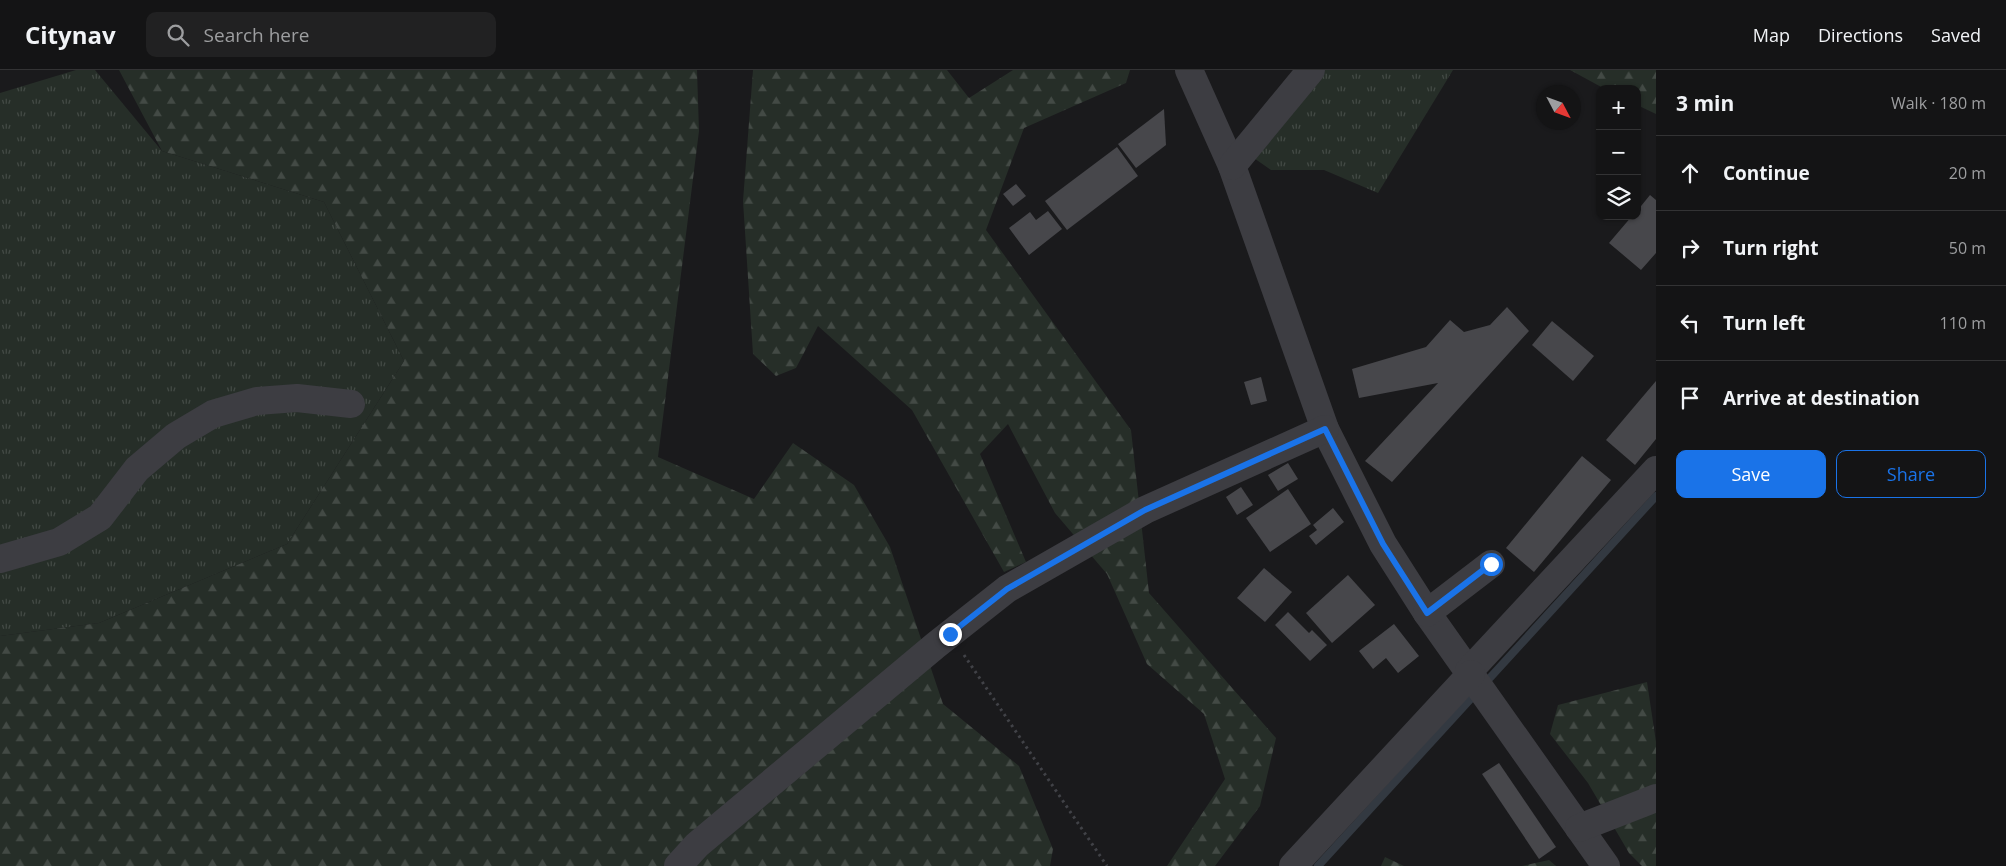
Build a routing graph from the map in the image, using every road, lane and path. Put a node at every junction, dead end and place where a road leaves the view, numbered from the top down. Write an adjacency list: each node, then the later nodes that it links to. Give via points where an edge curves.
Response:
1 (1189, 70): 3 (street)
2 (1311, 70): 3 (street)
3 (1232, 166): 5 (street)
4 (351, 404): 7 (street, via 298,398 257,401 213,414 176,436 137,469 100,517 59,542)
5 (1325, 429): 9 (street, via 1383,544); 10 (street, via 1145,510 1007,589)
6 (1656, 470): 11 (street)
7 (0, 558)
8 (1491, 564): 9 (street)
9 (1427, 613): 11 (street)
10 (950, 634): 14 (street, via 697,845); 15 (path)
11 (1470, 673): 13 (street); 16 (street)
12 (1656, 798): 13 (street)
13 (1579, 828): 17 (street)
14 (678, 866)
15 (1106, 866)
16 (1293, 866)
17 (1606, 866)

